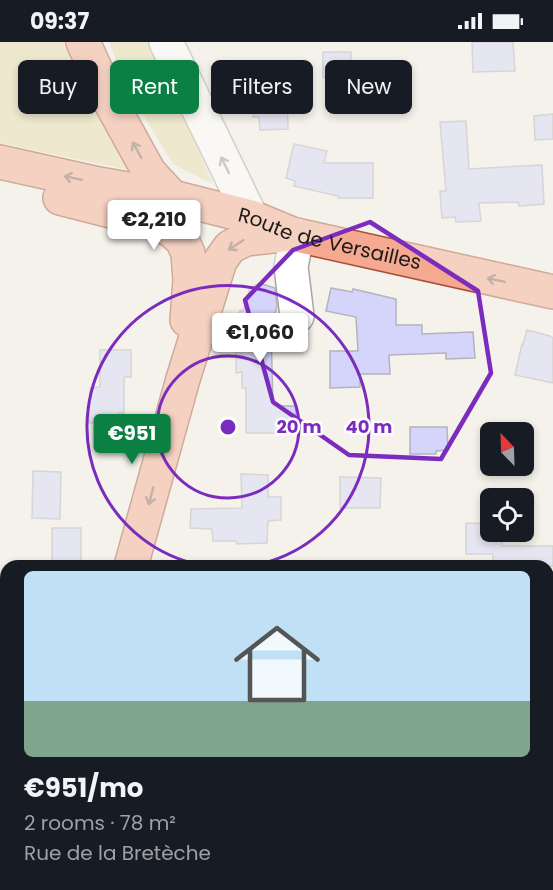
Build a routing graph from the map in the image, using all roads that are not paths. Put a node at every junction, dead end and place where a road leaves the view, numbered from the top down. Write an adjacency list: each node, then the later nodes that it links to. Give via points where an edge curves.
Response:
1 (84, 42): 6 (main road, one-way to 1, via 149,172 112,105)
2 (166, 42): 7 (street, one-way to 2)
3 (0, 162): 4 (main road, Route de Versailles)
4 (33, 180): 5 (main road); 6 (main road, Route de Versailles, one-way to 4, via 99,184); 11 (main road, via 96,206 154,222 182,240 188,253 190,280)
5 (0, 183)
6 (172, 197): 7 (main road, Route de Versailles)
7 (251, 217): 8 (main road, Route de Versailles)
8 (295, 235): 9 (main road, Route de Versailles, one-way to 8); 10 (street, via 291,267); 11 (main road, one-way to 11, via 246,239 230,247 213,279)
9 (553, 292)
10 (297, 316)
11 (183, 378): 12 (main road, one-way to 12)
12 (133, 560)

